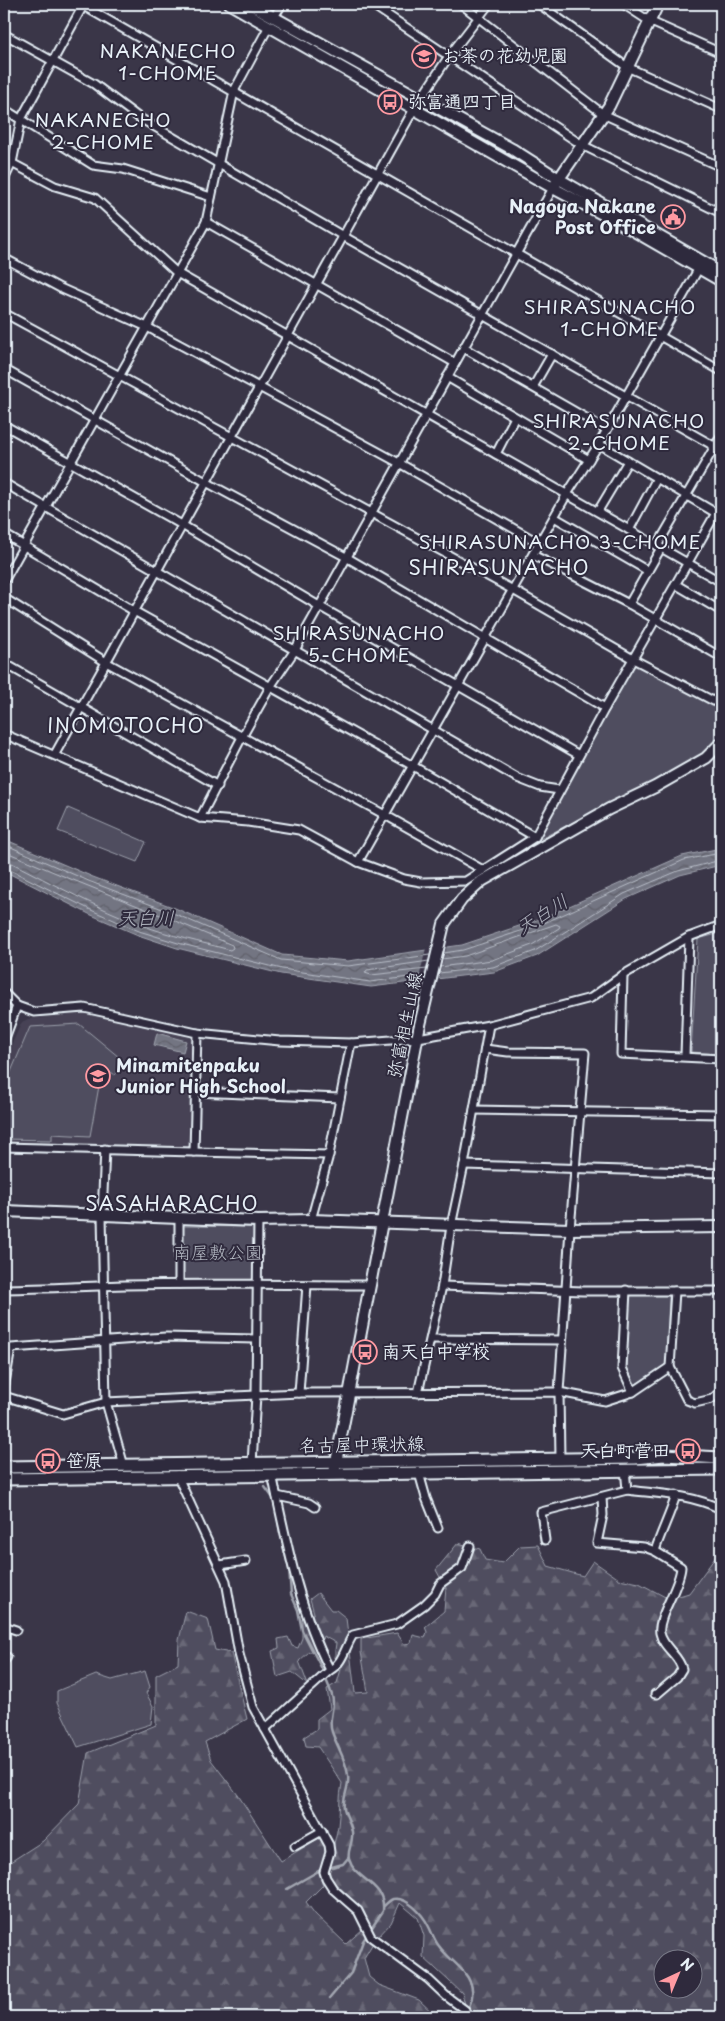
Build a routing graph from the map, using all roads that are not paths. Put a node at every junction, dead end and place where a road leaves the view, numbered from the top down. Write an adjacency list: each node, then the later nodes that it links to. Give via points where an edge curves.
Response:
1 (82, 4): 17 (street); 19 (street)
2 (230, 4): 13 (street)
3 (250, 4): 13 (street)
4 (282, 4): 13 (street)
5 (371, 4): 16 (street)
6 (461, 4): 11 (street)
7 (489, 4): 11 (street)
8 (539, 4): 18 (street)
9 (623, 4): 12 (street)
10 (658, 4): 12 (street)
11 (478, 18): 16 (street); 24 (street)
12 (649, 21): 15 (street); 18 (street)
13 (271, 22): 19 (street); 20 (street); 22 (street)
14 (4, 34): 17 (street)
15 (721, 53)
16 (449, 56): 20 (street); 26 (street)
17 (53, 62): 25 (street); 29 (street, via 94,84 138,117)
18 (627, 67): 23 (street); 24 (street)
19 (234, 91): 29 (street); 31 (street)
20 (421, 98): 22 (street); 32 (street)
21 (4, 109): 25 (street)
22 (414, 109): 31 (street); 34 (street)
23 (721, 109)
24 (603, 114): 26 (street); 30 (street)
25 (21, 119): 28 (street); 35 (street, via 93,165 123,169)
26 (582, 144): 32 (street); 36 (street)
27 (4, 159): 28 (street)
28 (12, 163): 33 (street); 43 (street, via 55,186 95,198)
29 (218, 163): 35 (street); 38 (street)
30 (721, 167)
31 (378, 173): 38 (street); 39 (street)
32 (559, 179): 34 (street); 42 (street)
33 (4, 180)
34 (553, 188): 39 (street); 41 (street)
35 (211, 197): 37 (street)
36 (721, 214)
37 (206, 222): 43 (street); 45 (street)
38 (343, 236): 45 (street); 47 (street)
39 (517, 253): 47 (street); 50 (street)
40 (4, 258): 48 (street, via 60,288)
41 (699, 268): 44 (street); 50 (street)
42 (721, 272)
43 (177, 273): 48 (street); 49 (street)
44 (721, 281)
45 (316, 284): 49 (street); 53 (street)
46 (4, 313): 56 (street)
47 (482, 315): 51 (street); 52 (street)
48 (147, 327): 56 (street); 58 (street)
49 (288, 335): 58 (street); 61 (street)
50 (660, 335): 55 (street); 60 (street)
51 (464, 348): 53 (street); 59 (street)
52 (552, 354): 59 (street); 60 (street)
53 (455, 363): 57 (street)
54 (4, 369): 63 (street)
55 (721, 371)
56 (119, 376): 63 (street); 67 (street)
57 (447, 377): 61 (street); 62 (street)
58 (259, 387): 67 (street); 74 (street)
59 (533, 387): 65 (street)
60 (626, 396): 65 (street); 69 (street)
61 (426, 415): 70 (street); 74 (street)
62 (516, 417): 70 (street); 71 (street)
63 (95, 420): 73 (street); 76 (street)
64 (4, 425): 73 (street)
65 (607, 430): 68 (street)
66 (721, 436): 69 (street)
67 (231, 437): 76 (street); 82 (street)
68 (598, 444): 71 (street); 72 (street)
69 (718, 448): 79 (street)
70 (496, 454): 78 (street)
71 (588, 460): 78 (street)
72 (628, 461): 75 (street); 81 (street)
73 (70, 463): 80 (street); 85 (street)
74 (399, 463): 82 (street); 88 (street)
75 (657, 478): 79 (street); 86 (street)
76 (206, 482): 85 (street); 92 (street)
77 (4, 483): 80 (street)
78 (567, 494): 81 (street); 84 (street)
79 (687, 496): 83 (street); 90 (street)
80 (46, 506): 89 (street); 94 (street)
81 (598, 511): 86 (street)
82 (371, 513): 92 (street); 99 (street)
83 (719, 514): 93 (street)
84 (554, 517): 88 (street); 95 (street)
85 (182, 525): 94 (street); 102 (street)
86 (630, 530): 90 (street)
87 (4, 534): 89 (street)
88 (539, 543): 91 (street)
89 (24, 545): 97 (street); 103 (street)
90 (659, 547): 93 (street); 95 (street)
91 (533, 555): 99 (street); 101 (street)
92 (346, 557): 102 (street); 106 (street)
93 (687, 564): 96 (street); 98 (street)
94 (157, 570): 103 (street); 107 (street)
95 (648, 571): 101 (street)
96 (720, 580)
97 (4, 582)
98 (675, 584): 104 (street); 105 (street)
99 (513, 590): 106 (street); 109 (street)
100 (4, 598): 110 (street)
101 (629, 604): 105 (street)
102 (319, 606): 107 (street); 112 (street)
103 (134, 611): 110 (street); 113 (street)
104 (721, 611)
105 (655, 620): 108 (street); 109 (street)
106 (486, 637): 112 (street); 116 (street)
107 (294, 650): 113 (street); 117 (street)
108 (721, 657)
109 (633, 659): 114 (street); 116 (street)
110 (106, 662): 115 (street); 119 (street)
111 (4, 663): 115 (street)
112 (458, 686): 117 (street); 122 (street)
113 (270, 687): 119 (street); 123 (street)
114 (721, 705)
115 (80, 708): 121 (street); 124 (street)
116 (605, 708): 122 (street)
117 (434, 729): 123 (street); 125 (street, via 517,778)
118 (4, 734): 121 (street)
119 (242, 737): 124 (street); 126 (street)
120 (721, 743): 138 (street, 弥富相生山線, via 706,758 482,881 462,899 444,924)
121 (55, 754): 127 (street)
122 (579, 754): 125 (street)
123 (413, 766): 126 (street); 128 (street)
124 (218, 786): 127 (street)
125 (559, 790): 128 (street)
126 (385, 814): 129 (street); 130 (street)
127 (200, 818): 129 (street, via 299,830)
128 (535, 837): 130 (street)
129 (358, 862): 130 (street, via 390,876 421,882 466,881)
130 (483, 870)
131 (721, 928): 132 (street)
132 (689, 936): 133 (street); 142 (street)
133 (623, 976): 136 (street, via 591,998); 142 (street, via 621,1054)
134 (4, 993): 135 (street)
135 (17, 1006): 137 (street, via 34,1012 84,1008); 139 (street)
136 (489, 1025): 138 (street); 141 (street)
137 (197, 1033): 140 (street, via 280,1041); 144 (street)
138 (418, 1034): 140 (street); 161 (street, 弥富相生山線)
139 (4, 1041)
140 (351, 1043): 145 (street)
141 (485, 1049): 146 (street); 147 (street, via 585,1052)
142 (684, 1056): 143 (street)
143 (721, 1059)
144 (195, 1092): 145 (street); 151 (street)
145 (340, 1098): 152 (street)
146 (474, 1110): 147 (street); 153 (street)
147 (579, 1113): 148 (street); 154 (street)
148 (721, 1114)
149 (4, 1147): 150 (street)
150 (105, 1149): 151 (street); 157 (street)
151 (194, 1152): 152 (street)
152 (329, 1155): 159 (street)
153 (464, 1165): 154 (street); 162 (street)
154 (575, 1169): 155 (street); 164 (street)
155 (721, 1172)
156 (4, 1211): 157 (street)
157 (102, 1215): 158 (street); 169 (street)
158 (179, 1218): 160 (street); 166 (street)
159 (311, 1220): 160 (street); 161 (street)
160 (258, 1221): 165 (street)
161 (382, 1222): 162 (street); 168 (street, 弥富相生山線)
162 (450, 1226): 164 (street); 170 (street)
163 (721, 1227): 164 (street)
164 (570, 1229): 172 (street)
165 (257, 1283): 166 (street); 167 (street); 176 (street)
166 (179, 1284): 169 (street)
167 (307, 1285): 168 (street); 186 (street)
168 (370, 1285): 183 (street, 弥富相生山線)
169 (103, 1286): 171 (street); 179 (street)
170 (442, 1286): 172 (street); 177 (street)
171 (4, 1289)
172 (566, 1290): 173 (street); 178 (street)
173 (626, 1290): 174 (street); 185 (street, via 622,1368)
174 (675, 1291): 175 (street); 180 (street)
175 (721, 1291)
176 (256, 1339): 179 (street, via 165,1337); 188 (street)
177 (431, 1339): 178 (street); 187 (street)
178 (562, 1340): 184 (street)
179 (105, 1342): 181 (street, via 11,1348); 190 (street)
180 (670, 1366): 182 (street, via 688,1400 695,1403 712,1398); 185 (street)
181 (4, 1389)
182 (721, 1391)
183 (350, 1392): 186 (street); 187 (street); 196 (street, 弥富相生山線)
184 (559, 1392): 185 (street, via 605,1401); 187 (street); 192 (street)
185 (632, 1392)
186 (299, 1393): 188 (street)
187 (418, 1393)
188 (256, 1395): 190 (street); 193 (street)
189 (4, 1396): 190 (street, via 63,1414)
190 (106, 1402): 194 (street)
191 (721, 1458): 192 (main road, 名古屋中環状線)
192 (560, 1459): 196 (main road, 名古屋中環状線)
193 (252, 1464): 194 (main road, 名古屋中環状線); 196 (main road, 名古屋中環状線)
194 (124, 1466): 195 (main road, 名古屋中環状線)
195 (4, 1467)
196 (336, 1468): 199 (main road, 名古屋中環状線); 200 (main road, 名古屋中環状線)
197 (625, 1469): 198 (main road, 名古屋中環状線); 199 (main road, 名古屋中環状線); 203 (street)
198 (721, 1469)
199 (419, 1472): 209 (street)
200 (272, 1474): 201 (main road, 名古屋中環状線); 205 (street)
201 (177, 1475): 202 (main road, 名古屋中環状線); 214 (street)
202 (4, 1479)
203 (627, 1490): 204 (street); 206 (street)
204 (676, 1495): 208 (street, via 701,1500); 212 (street)
205 (277, 1496): 207 (street); 217 (street, via 309,1623)
206 (602, 1497): 210 (street, via 541,1512); 212 (street, via 603,1515 597,1543)
207 (315, 1507)
208 (721, 1509)
209 (438, 1528)
210 (545, 1540)
211 (470, 1546): 217 (street, via 462,1568 440,1584 424,1605 397,1624 353,1635 339,1664)
212 (655, 1551): 218 (street, via 681,1567 660,1634 680,1661 682,1669)
213 (246, 1561): 214 (street)
214 (220, 1565): 219 (street, via 230,1597 248,1692)
215 (4, 1626): 216 (street)
216 (16, 1630)
217 (330, 1670): 219 (street)
218 (655, 1694)
219 (265, 1729): 220 (street)
220 (322, 1831): 221 (street); 222 (street, via 330,1852 324,1872 326,1878 358,1912 371,1937)
221 (294, 1846)
222 (465, 2010)

